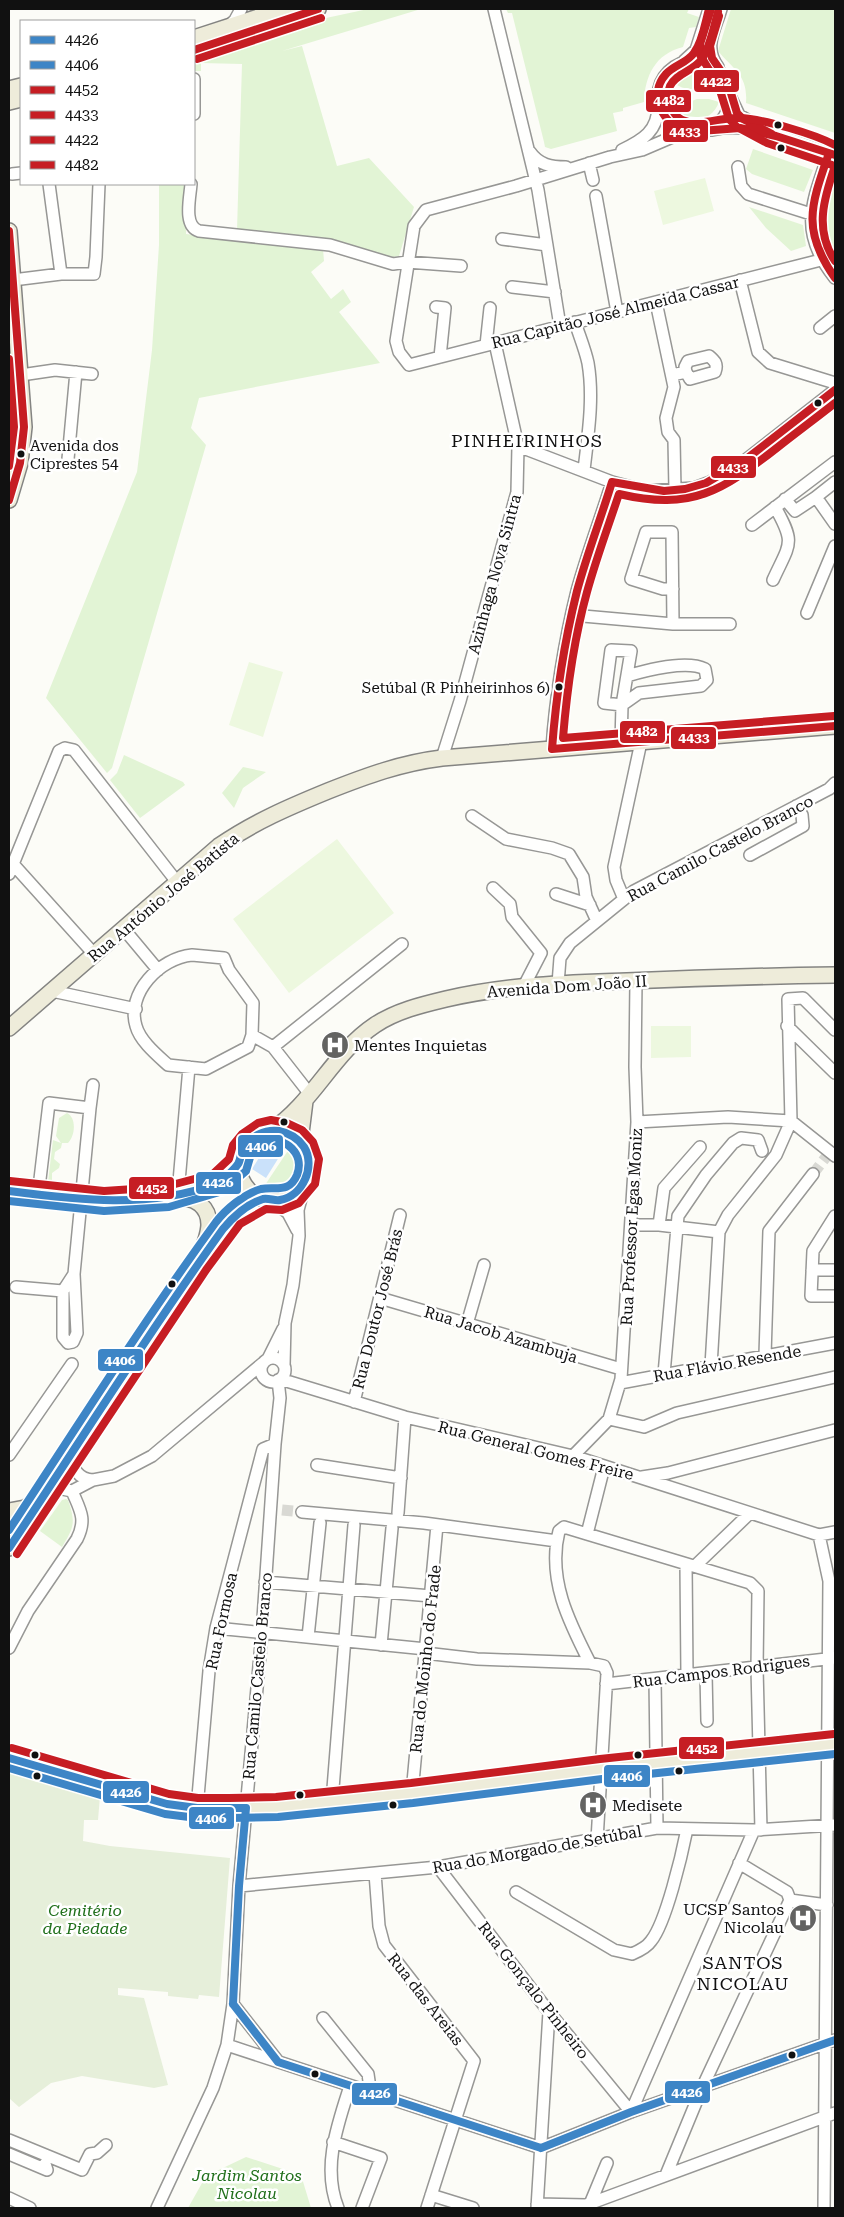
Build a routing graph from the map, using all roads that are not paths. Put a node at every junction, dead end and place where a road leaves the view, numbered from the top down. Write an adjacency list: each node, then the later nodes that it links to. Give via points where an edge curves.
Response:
1 (241, 9): 7 (street)
2 (282, 9): 7 (main road)
3 (318, 9): 9 (main road)
4 (494, 9): 16 (street)
5 (709, 9): 10 (street, via 696,50)
6 (722, 9): 11 (street, via 710,50)
7 (228, 27): 8 (main road)
8 (195, 38)
9 (195, 50)
10 (678, 64): 11 (street, via 700,61 712,65); 13 (street, via 664,77)
11 (724, 75): 12 (street)
12 (730, 92): 14 (street, via 729,107 723,119); 15 (street, via 736,113)
13 (658, 99): 14 (street, via 662,114 670,124 684,131); 18 (street, via 658,117 654,127 642,139)
14 (700, 132): 15 (street, via 734,127); 18 (street, via 677,135 642,150)
15 (771, 134): 17 (street)
16 (529, 150): 21 (street, via 540,163); 22 (street)
17 (832, 154): 28 (street, via 814,193)
18 (610, 156): 19 (street)
19 (589, 162): 21 (street); 23 (street)
20 (738, 166): 28 (street, via 741,186 748,194)
21 (573, 167): 22 (street)
22 (535, 179): 31 (street); 33 (street, via 426,210 414,226)
23 (593, 180)
24 (49, 185): 35 (street)
25 (99, 185): 35 (street, via 94,274)
26 (191, 185): 33 (street, via 189,219 194,229 330,245 388,262)
27 (596, 196): 45 (street)
28 (811, 214): 32 (street, via 814,240)
29 (9, 231): 37 (main road)
30 (502, 239): 31 (street)
31 (547, 245): 40 (street)
32 (821, 260): 36 (street); 38 (street, Rua Capitão José Almeida Cassar)
33 (407, 262): 34 (street); 52 (street, Rua Capitão José Almeida Cassar, via 396,341 399,352 409,364)
34 (461, 266)
35 (61, 274): 37 (street)
36 (835, 278)
37 (14, 280): 44 (main road)
38 (740, 280): 41 (street, Rua Capitão José Almeida Cassar); 58 (street, via 758,352 770,363)
39 (512, 287): 40 (street)
40 (555, 292): 48 (street)
41 (656, 302): 45 (street, Rua Capitão José Almeida Cassar); 57 (street)
42 (436, 307): 52 (street, via 445,308)
43 (490, 308): 51 (street, Azinhaga Nova Sintra)
44 (12, 310): 50 (main road)
45 (617, 312): 47 (street, Rua Capitão José Almeida Cassar)
46 (835, 316): 49 (street)
47 (575, 322): 48 (street, Rua Capitão José Almeida Cassar); 63 (street, via 589,376 590,406)
48 (560, 326): 51 (street, Rua Capitão José Almeida Cassar)
49 (820, 328)
50 (13, 338): 56 (main road)
51 (490, 344): 52 (street, Rua Capitão José Almeida Cassar); 60 (street, Azinhaga Nova Sintra)
52 (440, 357)
53 (76, 372): 55 (street); 56 (street, via 55,370); 61 (street)
54 (686, 372): 57 (street)
55 (92, 374)
56 (21, 375): 69 (main road, via 24,427 20,463)
57 (672, 375): 66 (street, via 674,387 666,418 668,432 674,440)
58 (835, 383)
59 (835, 390): 66 (street, via 738,466 710,482)
60 (518, 446): 63 (street); 86 (street, Azinhaga Nova Sintra, via 517,492)
61 (68, 458)
62 (835, 462): 68 (street)
63 (584, 470): 64 (street)
64 (612, 482): 66 (street, via 646,491); 77 (street)
65 (835, 482): 67 (street)
66 (675, 490)
67 (816, 497): 68 (street, via 794,511); 72 (street)
68 (786, 499): 70 (street)
69 (9, 500)
70 (775, 507): 71 (street); 74 (street, via 788,528 790,542)
71 (752, 524)
72 (835, 524)
73 (835, 546): 76 (street)
74 (773, 580)
75 (673, 589): 75 (street, via 672,532 646,532 631,579); 78 (street)
76 (807, 613)
77 (572, 615): 78 (street); 85 (street)
78 (673, 624): 79 (street)
79 (730, 624)
80 (627, 676): 81 (street); 81 (street, via 631,651 611,650 604,703); 81 (street, via 649,669 698,665 705,669 707,680 701,686 639,693)
81 (622, 705): 84 (street)
82 (835, 726): 83 (main road, Rua António José Batista)
83 (641, 742): 84 (main road, Rua António José Batista); 95 (street, via 614,867)
84 (620, 743): 85 (main road, Rua António José Batista)
85 (552, 749): 86 (main road, Rua António José Batista)
86 (442, 758): 92 (main road, Rua António José Batista, via 386,769 279,810 219,846)
87 (835, 783): 88 (street, Rua Camilo Castelo Branco)
88 (796, 806): 90 (street, via 802,815 802,826); 95 (street, Rua Camilo Castelo Branco)
89 (472, 816): 96 (street, via 506,839 569,854 582,877)
90 (750, 855)
91 (11, 869): 92 (street, via 59,752 65,748 74,750); 100 (street)
92 (177, 882): 98 (main road, Rua António José Batista)
93 (493, 888): 105 (street, via 510,904 512,917 541,953)
94 (556, 894): 96 (street)
95 (624, 899): 97 (street, Rua Camilo Castelo Branco)
96 (590, 905): 97 (street)
97 (597, 921): 104 (street, Rua Camilo Castelo Branco, via 565,949 558,965)
98 (123, 928): 100 (main road, Rua António José Batista); 101 (street)
99 (402, 944): 112 (street)
100 (94, 954): 106 (main road, Rua António José Batista)
101 (158, 970): 107 (street, via 140,990); 111 (street, via 184,956 224,958 229,970 252,998)
102 (835, 975): 103 (main road, Avenida Dom João II)
103 (636, 980): 104 (main road, Avenida Dom João II); 119 (street, Rua Professor Egas Moniz)
104 (558, 984): 105 (main road, Avenida Dom João II)
105 (524, 986): 116 (main road, Avenida Dom João II, via 451,998 393,1015 360,1037)
106 (52, 990): 107 (street); 109 (main road, Rua António José Batista)
107 (136, 1009): 113 (street, via 136,1027 154,1052 168,1065)
108 (787, 1026): 110 (street, via 788,999 803,998); 114 (street); 118 (street)
109 (9, 1028)
110 (835, 1030)
111 (252, 1035): 112 (street); 113 (street, via 248,1046 225,1060 206,1069)
112 (273, 1047): 116 (street)
113 (189, 1068): 131 (street)
114 (835, 1072)
115 (92, 1085): 117 (street)
116 (307, 1096): 120 (main road, Avenida Dom João II, via 285,1121); 121 (main road)
117 (90, 1108): 132 (street, via 49,1103); 133 (street)
118 (790, 1121): 119 (street, via 728,1117); 124 (street); 141 (street, via 776,1155)
119 (637, 1122): 138 (street, Rua Professor Egas Moniz)
120 (272, 1130): 121 (main road, via 284,1132); 125 (main road, via 248,1141)
121 (300, 1142): 127 (main road, via 309,1160)
122 (700, 1147): 139 (street, via 664,1188)
123 (762, 1151): 140 (street, via 758,1140 741,1138 733,1143 678,1216)
124 (830, 1155)
125 (238, 1164): 128 (main road); 129 (main road, via 241,1179)
126 (813, 1174): 155 (street, via 768,1231)
127 (306, 1180): 134 (main road, via 293,1195); 142 (street, via 298,1210)
128 (218, 1183): 129 (main road); 131 (main road)
129 (248, 1190): 134 (main road); 136 (main road)
130 (9, 1191): 132 (main road)
131 (172, 1195): 133 (main road); 143 (main road, via 192,1200 204,1210 209,1224)
132 (38, 1196): 133 (main road)
133 (80, 1200): 147 (street)
134 (269, 1200): 136 (main road); 142 (street, via 288,1213)
135 (400, 1215): 151 (street, Rua Doutor José Brás)
136 (233, 1216): 143 (main road)
137 (835, 1216): 145 (street, via 813,1251)
138 (632, 1225): 139 (street); 161 (street, Rua Professor Egas Moniz)
139 (659, 1225): 140 (street)
140 (677, 1228): 141 (street); 160 (street)
141 (719, 1232): 159 (street)
142 (299, 1236): 152 (street, via 294,1285)
143 (198, 1264): 172 (main road)
144 (484, 1265): 153 (street)
145 (812, 1270): 146 (street); 150 (street, via 810,1296)
146 (835, 1270)
147 (74, 1274): 149 (street); 149 (street, via 77,1333 73,1342 68,1343 63,1337)
148 (16, 1287): 149 (street)
149 (63, 1291)
150 (835, 1296)
151 (380, 1298): 153 (street, Rua Jacob Azambuja); 166 (street, Rua Doutor José Brás)
152 (285, 1323): 156 (street); 158 (street)
153 (467, 1324): 161 (street, Rua Jacob Azambuja)
154 (835, 1343): 155 (street, Rua Flávio Resende)
155 (765, 1355): 159 (street, Rua Flávio Resende)
156 (265, 1361): 158 (street, via 279,1360); 163 (street, via 260,1370 263,1377 269,1381); 179 (street, via 152,1456 114,1476)
157 (72, 1364): 171 (street)
158 (284, 1365): 163 (street, via 284,1373)
159 (711, 1366): 160 (street, Rua Flávio Resende)
160 (664, 1374): 161 (street, Rua Flávio Resende)
161 (621, 1377): 168 (street, Rua Professor Egas Moniz)
162 (835, 1377): 168 (street, via 677,1413 644,1426)
163 (279, 1380): 164 (street, Rua General Gomes Freire); 165 (street, Rua Camilo Castelo Branco)
164 (300, 1386): 165 (street); 166 (street, Rua General Gomes Freire)
165 (280, 1398): 170 (street, Rua Camilo Castelo Branco)
166 (354, 1402): 167 (street, Rua General Gomes Freire)
167 (405, 1417): 173 (street, Rua General Gomes Freire); 178 (street)
168 (609, 1419): 173 (street, Rua Professor Egas Moniz)
169 (835, 1430): 176 (street)
170 (275, 1444): 199 (street, Rua Camilo Castelo Branco, via 276,1510); 204 (street, Rua Formosa, via 263,1450)
171 (9, 1455)
172 (70, 1455): 179 (street, via 76,1472 82,1478); 182 (main road)
173 (573, 1456): 175 (street, Rua General Gomes Freire)
174 (317, 1465): 178 (street)
175 (604, 1467): 177 (street, Rua General Gomes Freire); 194 (street)
176 (668, 1473): 177 (street); 180 (street)
177 (640, 1477): 180 (street, Rua General Gomes Freire)
178 (401, 1478): 185 (street)
179 (93, 1480): 181 (street)
180 (668, 1487): 186 (street, Rua General Gomes Freire)
181 (72, 1491): 182 (street, via 57,1488); 209 (street, via 83,1517 82,1528 28,1611)
182 (43, 1494): 183 (main road, via 25,1508); 189 (main road)
183 (9, 1511)
184 (302, 1512): 191 (street)
185 (398, 1513)
186 (749, 1514): 195 (street, Rua General Gomes Freire); 198 (street)
187 (9, 1516): 189 (street, via 16,1520)
188 (320, 1523): 200 (street)
189 (15, 1525): 197 (main road)
190 (354, 1525): 201 (street)
191 (437, 1525): 196 (street); 203 (street, Rua do Moinho do Frade)
192 (392, 1528): 202 (street)
193 (835, 1532): 195 (street)
194 (587, 1534): 196 (street, via 564,1527 559,1531); 198 (street)
195 (819, 1535): 211 (street, via 829,1581)
196 (557, 1541): 212 (street, via 558,1588 572,1628)
197 (9, 1548)
198 (691, 1565): 213 (street, via 750,1583 758,1591); 215 (street)
199 (265, 1582): 200 (street); 205 (street, Rua Camilo Castelo Branco)
200 (313, 1586): 201 (street); 206 (street)
201 (349, 1589): 202 (street); 207 (street)
202 (386, 1592): 203 (street); 208 (street)
203 (432, 1596): 210 (street, Rua do Moinho do Frade)
204 (216, 1628): 205 (street, Rua Campos Rodrigues); 226 (street, Rua Formosa)
205 (262, 1633): 206 (street, Rua Campos Rodrigues); 227 (street, Rua Camilo Castelo Branco)
206 (308, 1637): 207 (street, Rua Campos Rodrigues)
207 (346, 1641): 208 (street, Rua Campos Rodrigues); 225 (street)
208 (380, 1645): 210 (street, Rua Campos Rodrigues)
209 (9, 1648)
210 (426, 1651): 212 (street, Rua Campos Rodrigues, via 477,1659); 224 (street, Rua do Moinho do Frade)
211 (833, 1658): 213 (street, Rua Campos Rodrigues); 219 (street)
212 (590, 1663): 216 (street, Rua Campos Rodrigues, via 604,1666)
213 (757, 1668): 214 (street, Rua Campos Rodrigues); 220 (street)
214 (706, 1674): 215 (street, Rua Campos Rodrigues); 218 (street)
215 (687, 1676): 217 (street, Rua Campos Rodrigues)
216 (607, 1679): 217 (street, Rua Campos Rodrigues); 223 (street)
217 (655, 1679): 222 (street)
218 (707, 1721)
219 (832, 1745): 220 (main road); 228 (street)
220 (759, 1753): 222 (main road); 231 (street)
221 (9, 1758): 226 (main road, via 167,1804)
222 (656, 1763): 223 (main road); 229 (street)
223 (601, 1769): 224 (main road); 232 (street)
224 (412, 1793): 225 (main road)
225 (332, 1801): 227 (main road)
226 (197, 1808): 227 (main road)
227 (246, 1808): 236 (street, Rua Camilo Castelo Branco)
228 (831, 1826): 231 (street, Rua do Morgado de Setúbal); 239 (street)
229 (657, 1828): 230 (street, Rua do Morgado de Setúbal); 232 (street, Rua do Morgado de Setúbal)
230 (687, 1829): 231 (street, Rua do Morgado de Setúbal); 237 (street, via 681,1860 658,1930 651,1942 632,1954 614,1950)
231 (758, 1830): 233 (street)
232 (597, 1840): 234 (street, Rua do Morgado de Setúbal)
233 (739, 1863): 238 (street, via 787,1892); 249 (street)
234 (438, 1867): 235 (street, Rua do Morgado de Setúbal); 241 (street, Rua Gonçalo Pinheiro)
235 (375, 1873): 236 (street, Rua do Morgado de Setúbal); 251 (street, Rua das Areias, via 379,1926 384,1945 474,2061)
236 (239, 1886): 240 (street, Rua Camilo Castelo Branco)
237 (516, 1892)
238 (790, 1900): 239 (street); 247 (street)
239 (830, 1909): 243 (street)
240 (233, 2004): 244 (street, Rua Camilo Castelo Branco); 245 (street)
241 (549, 2012): 249 (street, Rua Gonçalo Pinheiro); 255 (street)
242 (323, 2018): 248 (street, via 368,2074)
243 (831, 2042): 247 (street); 250 (street)
244 (228, 2044): 245 (street); 266 (street, Rua Camilo Castelo Branco, via 209,2096)
245 (278, 2062): 246 (street)
246 (350, 2086): 248 (street); 253 (street)
247 (702, 2088): 249 (street); 260 (street)
248 (367, 2092): 251 (street)
249 (631, 2112): 255 (street)
250 (830, 2115): 257 (street); 260 (street)
251 (454, 2120): 255 (street); 261 (street)
252 (9, 2140): 254 (street, via 82,2170 90,2154 97,2153)
253 (333, 2142): 267 (street, via 331,2183); 268 (street, via 381,2158)
254 (106, 2145)
255 (541, 2148): 264 (street)
256 (9, 2154): 259 (street, via 47,2170)
257 (830, 2156): 271 (street)
258 (607, 2163): 263 (street)
259 (45, 2164)
260 (666, 2175): 263 (street)
261 (431, 2195): 269 (street); 270 (street)
262 (9, 2198): 265 (street)
263 (590, 2204): 264 (street)
264 (537, 2206)
265 (30, 2208)
266 (157, 2208)
267 (338, 2208)
268 (362, 2208)
269 (427, 2208)
270 (473, 2208)
271 (824, 2208)

